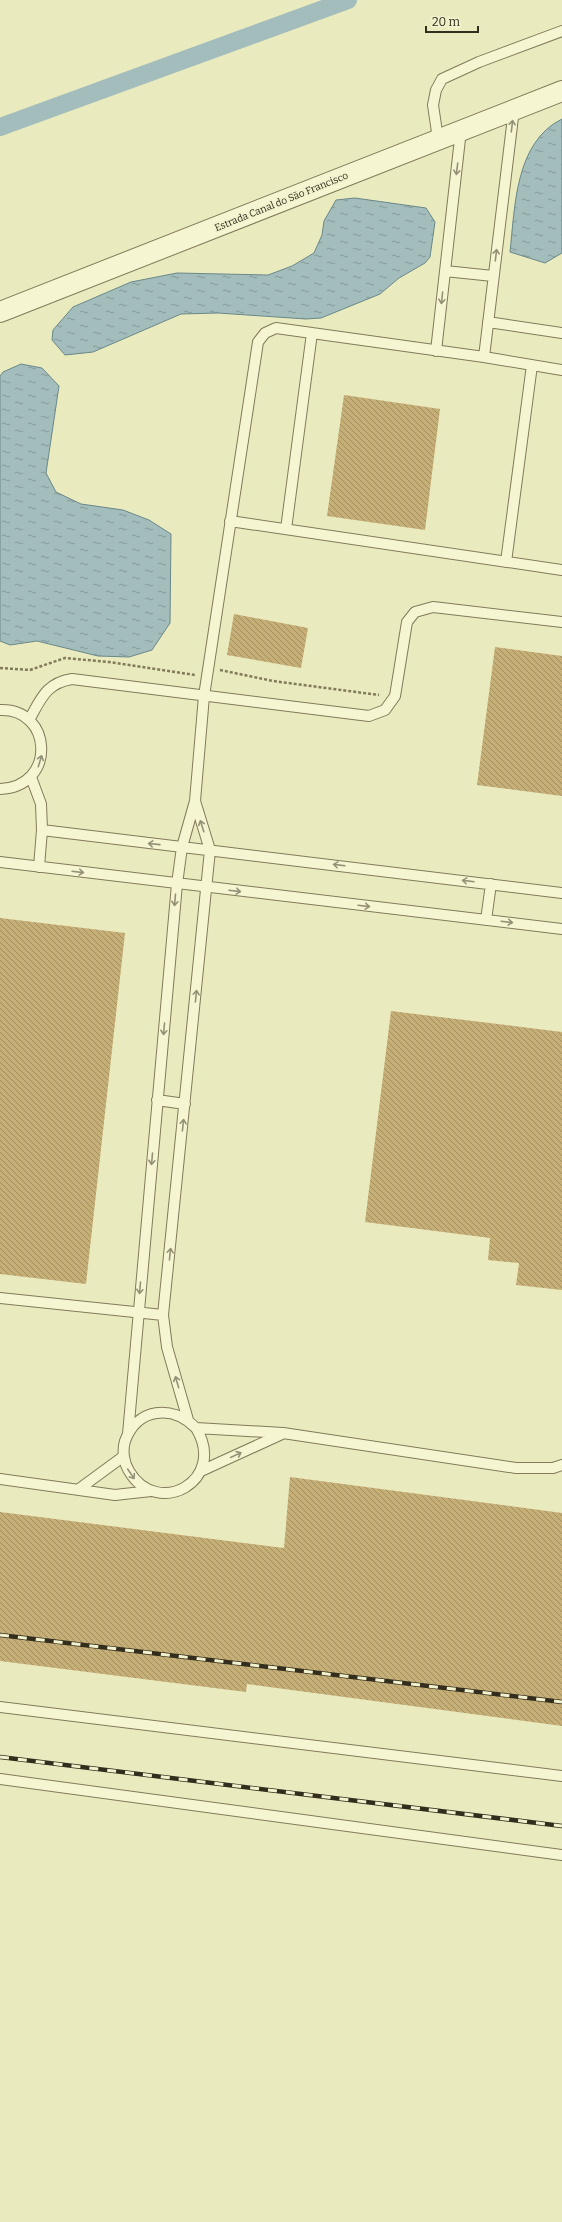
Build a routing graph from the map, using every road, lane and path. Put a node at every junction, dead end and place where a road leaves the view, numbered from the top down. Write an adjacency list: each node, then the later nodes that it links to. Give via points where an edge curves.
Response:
1 (562, 31): 5 (lane, via 479,62 442,79 436,90 433,105)
2 (562, 91): 3 (street, Estrada Canal do São Francisco)
3 (514, 109): 4 (street, Estrada Canal do São Francisco); 7 (lane, one-way to 3)
4 (461, 130): 5 (street, Estrada Canal do São Francisco); 6 (lane, one-way to 6)
5 (438, 139): 8 (street, Estrada Canal do São Francisco)
6 (445, 271): 7 (lane); 12 (lane, one-way to 12)
7 (493, 276): 9 (lane)
8 (0, 312)
9 (488, 322): 11 (lane); 13 (lane)
10 (312, 333): 12 (lane); 16 (lane, via 276,328 265,332 258,342); 17 (lane)
11 (562, 333)
12 (436, 351): 13 (lane)
13 (484, 357): 14 (lane)
14 (532, 365): 15 (lane); 18 (lane)
15 (562, 370)
16 (230, 522): 17 (lane); 21 (lane)
17 (286, 529): 18 (lane)
18 (506, 562): 19 (lane)
19 (562, 570)
20 (562, 622): 21 (lane, via 433,606 415,612 407,622 395,696 385,710 369,716)
21 (204, 696): 23 (lane, via 72,679 46,691); 26 (lane)
22 (0, 710): 23 (lane, via 19,713)
23 (29, 720): 24 (lane, one-way to 23, via 42,754 37,730)
24 (31, 777): 25 (lane, via 22,784); 27 (lane, via 41,804)
25 (0, 789)
26 (194, 801): 28 (lane); 29 (lane, one-way to 26)
27 (42, 830): 28 (lane, one-way to 27); 31 (lane)
28 (182, 847): 29 (lane); 32 (lane)
29 (210, 850): 33 (lane, one-way to 29); 34 (lane)
30 (0, 862): 31 (lane)
31 (39, 867): 32 (lane, one-way to 32)
32 (177, 884): 34 (lane); 38 (lane, one-way to 38)
33 (491, 884): 35 (lane); 36 (lane)
34 (208, 888): 36 (lane, one-way to 36); 39 (lane, one-way to 34)
35 (562, 893)
36 (486, 920): 37 (lane, one-way to 37)
37 (562, 929)
38 (157, 1100): 39 (lane); 41 (lane, one-way to 41)
39 (185, 1104): 42 (lane, one-way to 39)
40 (0, 1298): 41 (lane)
41 (138, 1311): 42 (lane); 46 (lane)
42 (162, 1315): 43 (lane, one-way to 42, via 167,1347)
43 (188, 1420): 44 (lane); 46 (lane, via 178,1414 155,1413 144,1418)
44 (196, 1428): 45 (lane); 49 (lane, via 205,1449)
45 (283, 1433): 48 (lane, via 516,1468 554,1468); 49 (lane, one-way to 45)
46 (128, 1434): 47 (lane)
47 (124, 1456): 51 (lane); 52 (lane, one-way to 52, via 132,1478)
48 (562, 1465)
49 (200, 1471): 52 (lane, via 194,1481 185,1488 163,1493)
50 (0, 1479): 51 (lane)
51 (79, 1489): 52 (lane, via 115,1495)
52 (151, 1491)
53 (0, 1707): 54 (lane)
54 (562, 1776)
55 (0, 1779): 56 (lane)
56 (562, 1855)

